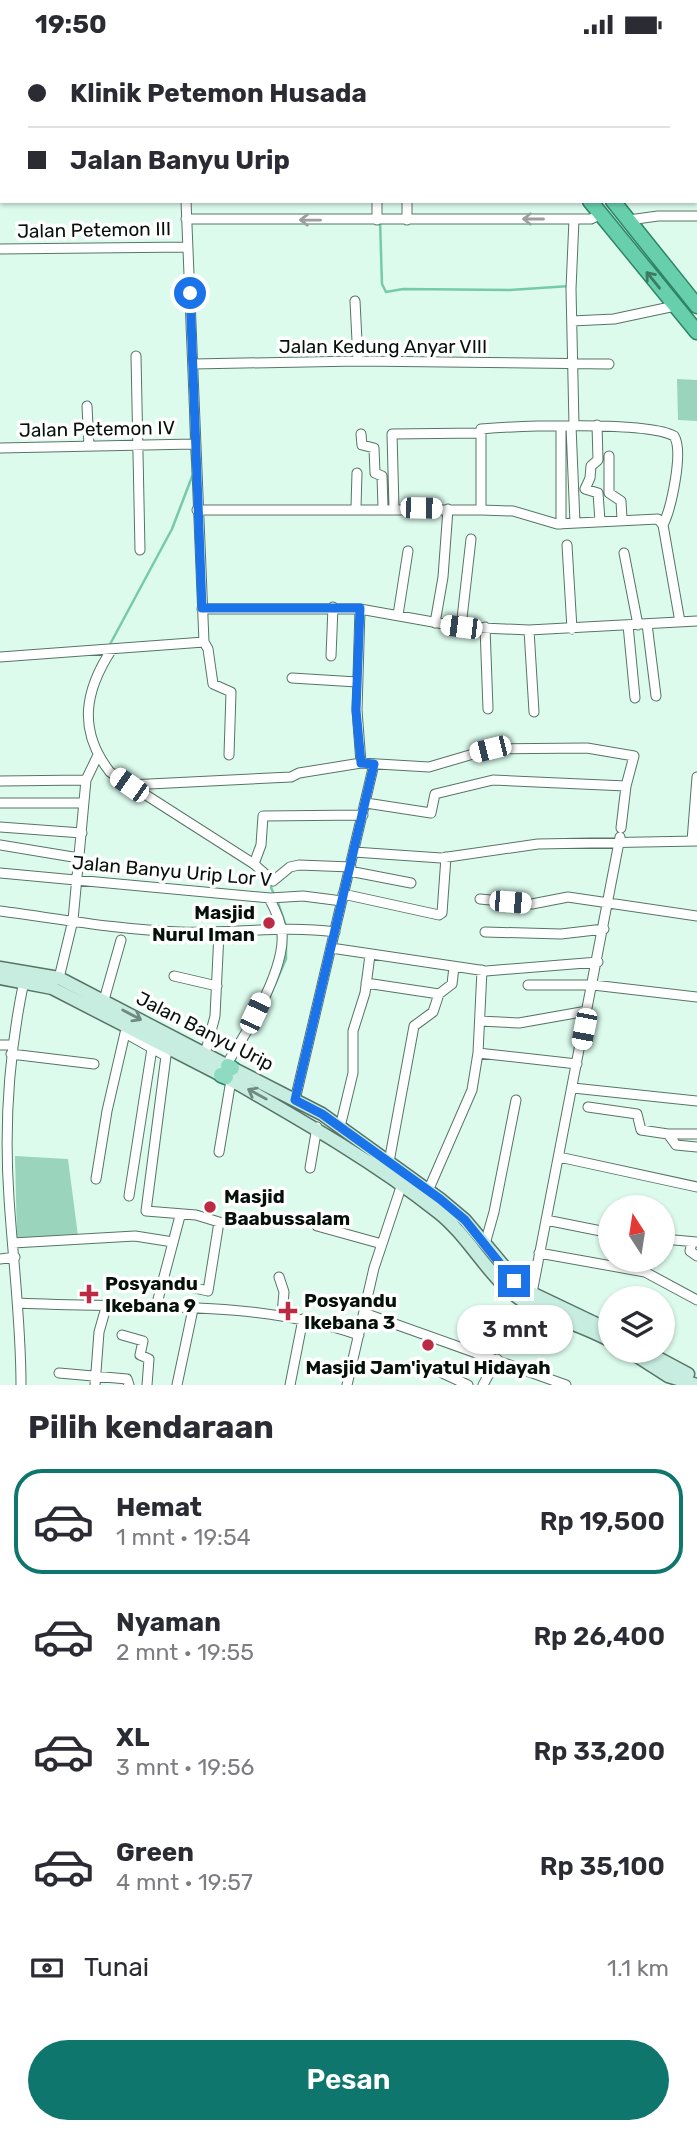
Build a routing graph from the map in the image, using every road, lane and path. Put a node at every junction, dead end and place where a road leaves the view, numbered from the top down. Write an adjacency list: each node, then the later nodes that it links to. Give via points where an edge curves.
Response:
1 (186, 203): 8 (street)
2 (377, 203): 11 (street)
3 (407, 203): 10 (street)
4 (592, 203): 6 (highway)
5 (615, 203): 12 (highway)
6 (601, 214): 9 (street); 17 (highway, one-way to 6)
7 (697, 216): 12 (street)
8 (186, 219): 11 (street, one-way to 8); 13 (street)
9 (574, 219): 10 (street, one-way to 10); 19 (street)
10 (407, 220): 11 (street)
11 (379, 221)
12 (629, 221): 15 (highway)
13 (185, 247): 14 (street, Jalan Petemon III); 23 (street)
14 (0, 249)
15 (683, 289): 17 (highway); 18 (highway)
16 (355, 301): 22 (street)
17 (675, 306): 18 (highway); 19 (street, via 614,319); 20 (highway)
18 (697, 306)
19 (573, 321): 24 (street)
20 (697, 332)
21 (136, 356): 32 (street)
22 (358, 361): 23 (street, Jalan Kedung Anyar VIII); 24 (street, Jalan Kedung Anyar VIII)
23 (193, 364): 31 (street)
24 (572, 364): 25 (street, Jalan Kedung Anyar VIII); 28 (street)
25 (609, 364)
26 (87, 406): 33 (street)
27 (597, 425): 28 (street); 44 (street, via 598,460 591,465 585,489 598,493); 47 (street, via 669,433 677,441 674,481)
28 (569, 426): 29 (street, via 482,429); 45 (street); 46 (street)
29 (480, 433): 39 (street, via 392,434); 42 (street)
30 (361, 434): 38 (street, via 362,445 374,448 375,473 382,476)
31 (192, 444): 32 (street, Jalan Petemon IV); 41 (street)
32 (137, 445): 33 (street, Jalan Petemon IV); 50 (street)
33 (89, 446): 34 (street, Jalan Petemon IV)
34 (0, 448)
35 (609, 456): 43 (street, via 608,489 621,501)
36 (357, 473): 37 (street)
37 (356, 507): 38 (street); 41 (street)
38 (383, 507): 39 (street)
39 (394, 508): 40 (street)
40 (448, 509): 42 (street); 59 (street)
41 (197, 510): 54 (street)
42 (481, 510): 46 (street, via 513,512)
43 (622, 519): 44 (street); 47 (street, via 653,518)
44 (600, 521): 45 (street)
45 (575, 523): 46 (street)
46 (561, 524)
47 (663, 525): 58 (street)
48 (471, 540): 62 (street)
49 (567, 545): 64 (street)
50 (140, 550)
51 (408, 551): 56 (street)
52 (625, 553): 60 (street)
53 (333, 607): 54 (street); 55 (street); 68 (street)
54 (202, 608): 66 (street)
55 (360, 608): 56 (street); 71 (street)
56 (398, 615): 59 (street)
57 (697, 621): 58 (street)
58 (680, 622): 60 (street)
59 (435, 623): 62 (street)
60 (643, 624): 61 (street); 72 (street)
61 (628, 625): 64 (street); 73 (street)
62 (461, 627): 63 (street)
63 (485, 627): 65 (street); 74 (street)
64 (572, 629): 65 (street)
65 (529, 630): 75 (street)
66 (204, 642): 67 (street); 76 (street, via 213,684 231,692)
67 (111, 649): 69 (street); 77 (street, via 90,689 88,717)
68 (331, 656)
69 (0, 657)
70 (292, 678): 71 (street)
71 (357, 682): 78 (street)
72 (656, 696)
73 (635, 698)
74 (488, 709)
75 (534, 712)
76 (229, 755)
77 (96, 757): 81 (street); 83 (street)
78 (361, 763): 79 (street); 83 (street, via 291,777)
79 (374, 764): 84 (street, via 429,767 490,749 587,747 634,756); 87 (street)
80 (697, 777): 92 (street)
81 (86, 780): 82 (street); 86 (street)
82 (0, 781)
83 (129, 785): 97 (street)
84 (626, 786): 87 (street, via 494,780 435,794 431,813); 91 (street)
85 (0, 803): 86 (street)
86 (84, 803): 90 (street)
87 (366, 803): 88 (street)
88 (363, 815): 94 (street); 97 (street, via 263,816)
89 (0, 827): 90 (street)
90 (82, 832): 96 (street)
91 (620, 836): 92 (street); 95 (street); 105 (street)
92 (694, 841)
93 (0, 845): 96 (street)
94 (354, 852): 95 (street); 98 (street)
95 (446, 857): 102 (street, Jalan Banyu Urip Lor V, via 439,915)
96 (79, 858): 100 (street)
97 (254, 864): 98 (street, via 273,881 299,865)
98 (350, 869): 101 (street); 102 (street)
99 (0, 873): 100 (street, Jalan Banyu Urip Lor V)
100 (77, 881): 103 (street, Jalan Banyu Urip Lor V); 108 (street)
101 (411, 883)
102 (343, 897): 103 (street, Jalan Banyu Urip Lor V); 111 (street)
103 (272, 898): 109 (street)
104 (480, 899): 105 (street, via 532,904 568,897)
105 (607, 903): 107 (street); 110 (street)
106 (0, 911): 108 (street)
107 (697, 916)
108 (73, 920): 113 (street, via 155,931); 123 (street)
109 (285, 929): 111 (street); 113 (street); 141 (street, via 269,983)
110 (604, 929): 112 (street, via 561,934); 117 (street)
111 (335, 932): 115 (street)
112 (485, 932)
113 (219, 933): 128 (street)
114 (121, 940): 131 (street)
115 (331, 947): 116 (street); 143 (street)
116 (370, 955): 118 (street); 125 (street)
117 (598, 962): 120 (street); 127 (street)
118 (454, 967): 120 (street); 129 (street, via 452,984)
119 (0, 968): 123 (main road, Jalan Banyu Urip)
120 (482, 970): 133 (street)
121 (174, 976): 128 (street)
122 (0, 978): 124 (main road, Jalan Banyu Urip)
123 (59, 978): 131 (main road, Jalan Banyu Urip)
124 (24, 981): 134 (main road, Jalan Banyu Urip, via 51,988); 136 (street)
125 (366, 983): 129 (street); 147 (street, via 353,1031 350,1091)
126 (528, 985): 127 (street)
127 (593, 985): 130 (street); 132 (street)
128 (217, 986): 138 (street)
129 (439, 995): 155 (street, via 433,1012 414,1026)
130 (697, 997)
131 (104, 1000): 138 (main road, Jalan Banyu Urip, one-way to 138)
132 (587, 1011): 133 (street, via 519,1023); 139 (street)
133 (480, 1021): 137 (street)
134 (152, 1044): 141 (main road, Jalan Banyu Urip); 157 (street, via 124,1033); 161 (street); 163 (street, via 166,1055 145,1209)
135 (0, 1045): 136 (street)
136 (11, 1050): 140 (street); 151 (street)
137 (478, 1053): 139 (street); 160 (street, via 472,1090)
138 (205, 1054): 141 (main road, Jalan Banyu Urip)
139 (577, 1063): 142 (street)
140 (93, 1064)
141 (227, 1072): 143 (main road, Jalan Banyu Urip); 148 (main road, Jalan Banyu Urip, one-way to 141); 153 (street)
142 (573, 1088): 145 (street); 154 (street)
143 (295, 1100): 147 (main road, Jalan Banyu Urip)
144 (516, 1100): 172 (street)
145 (697, 1101)
146 (588, 1107): 150 (street, via 637,1114 641,1131)
147 (340, 1127): 155 (main road, Jalan Banyu Urip)
148 (317, 1128): 156 (street); 158 (main road, Jalan Banyu Urip)
149 (697, 1133): 150 (street)
150 (668, 1135): 152 (street, via 676,1145)
151 (4, 1138): 162 (street)
152 (697, 1147)
153 (219, 1152)
154 (559, 1157): 159 (street); 164 (street)
155 (389, 1162): 160 (main road, Jalan Banyu Urip)
156 (310, 1168)
157 (96, 1179)
158 (401, 1187): 171 (street); 191 (main road, Jalan Banyu Urip, via 456,1227 523,1300)
159 (697, 1187)
160 (428, 1191): 172 (main road, Jalan Banyu Urip, via 465,1220)
161 (130, 1196)
162 (5, 1200): 170 (street)
163 (180, 1216): 168 (street); 178 (street, via 219,1221 209,1289 198,1291)
164 (546, 1220): 166 (street); 173 (street)
165 (317, 1226): 171 (street)
166 (598, 1230)
167 (676, 1240): 169 (street)
168 (173, 1242): 170 (street, via 135,1236); 178 (street)
169 (694, 1242): 174 (street, via 691,1251)
170 (13, 1243): 175 (street)
171 (382, 1244): 185 (street)
172 (485, 1244): 179 (main road, Jalan Banyu Urip, via 514,1281)
173 (539, 1253): 179 (street); 180 (street, via 645,1272)
174 (697, 1256)
175 (15, 1257): 176 (street); 181 (street)
176 (0, 1259)
177 (279, 1277): 186 (street, via 284,1292)
178 (162, 1281): 183 (street)
179 (532, 1293): 188 (main road, Jalan Banyu Urip)
180 (697, 1300)
181 (19, 1303): 182 (street); 201 (street)
182 (107, 1304): 183 (street); 198 (street, via 99,1332)
183 (156, 1307): 184 (street)
184 (193, 1309): 186 (street); 203 (street)
185 (364, 1313): 190 (street); 192 (street)
186 (282, 1315): 187 (street)
187 (303, 1319): 190 (street); 204 (street)
188 (598, 1325)
189 (122, 1335): 200 (street, via 143,1341 140,1355 149,1359)
190 (359, 1335): 205 (street)
191 (598, 1335)
192 (496, 1359): 207 (street); 208 (street)
193 (648, 1363): 199 (main road)
194 (665, 1363): 197 (main road)
195 (440, 1372): 206 (street)
196 (59, 1373): 198 (street)
197 (697, 1376)
198 (95, 1381): 202 (street, via 127,1380)
199 (677, 1382): 209 (main road)
200 (149, 1384)
201 (21, 1385)
202 (129, 1385)
203 (177, 1385)
204 (290, 1385)
205 (346, 1385)
206 (468, 1385)
207 (483, 1385)
208 (566, 1385)
209 (697, 1385)

